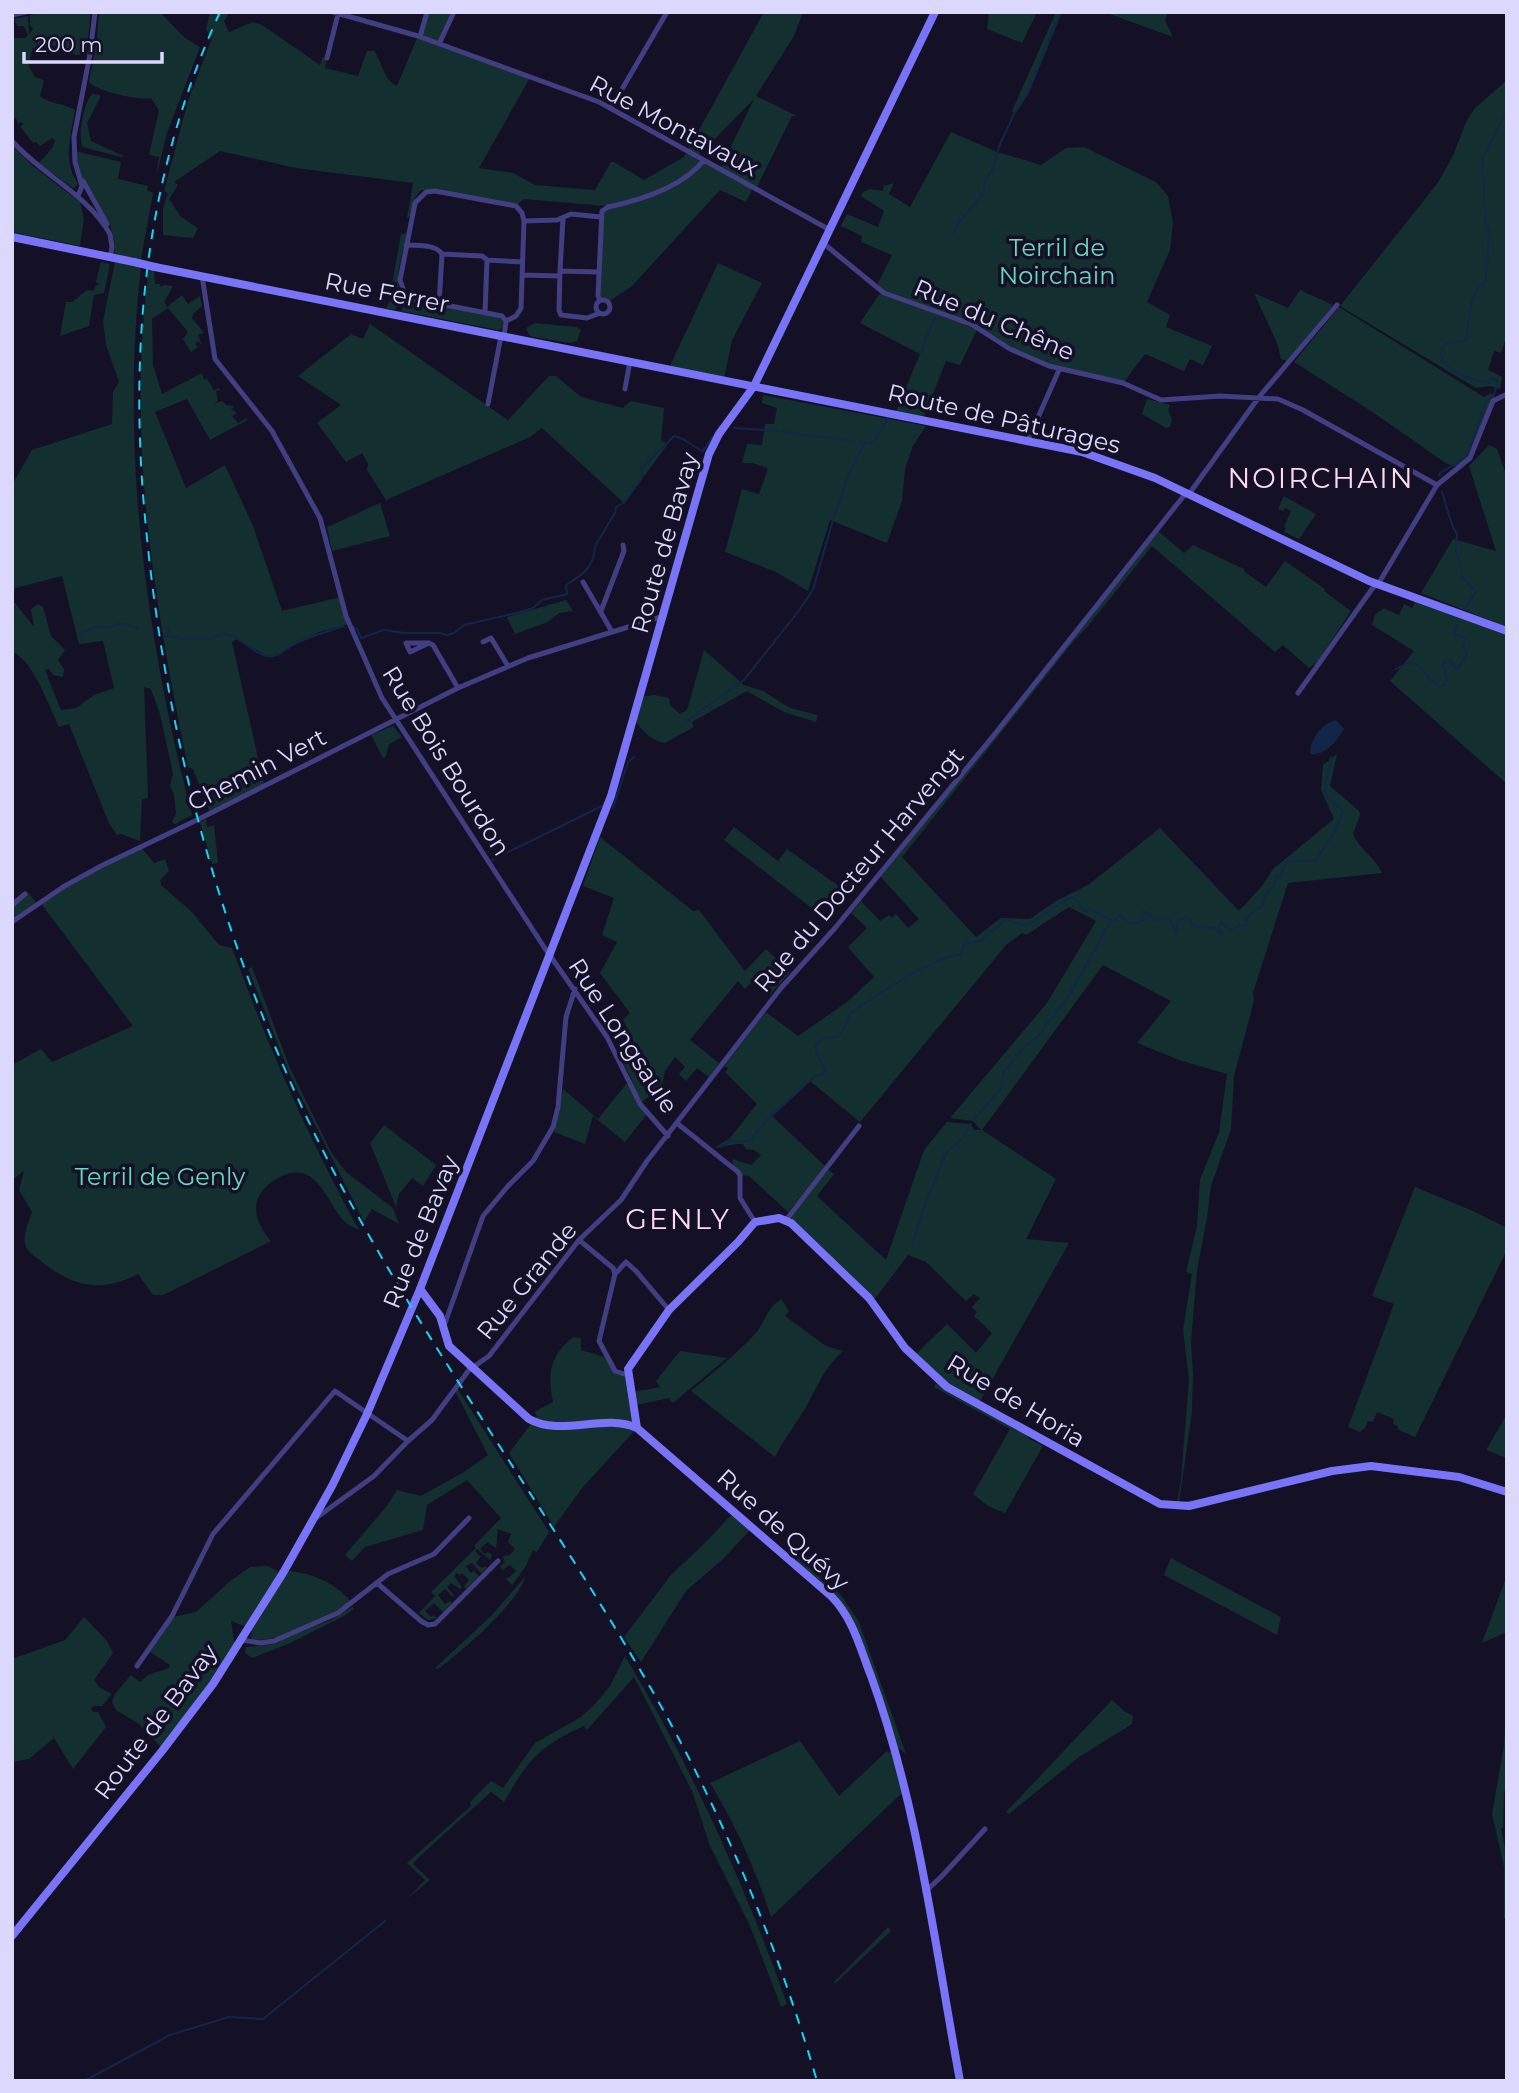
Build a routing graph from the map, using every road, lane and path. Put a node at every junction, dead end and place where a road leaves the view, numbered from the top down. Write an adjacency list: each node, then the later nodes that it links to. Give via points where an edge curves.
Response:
1 (26, 12): 8 (street)
2 (94, 12): 15 (street, via 74,149)
3 (428, 12): 9 (street)
4 (454, 12): 10 (street)
5 (667, 12): 12 (street)
6 (935, 12): 21 (main road, Route de Bavay)
7 (336, 13): 9 (street, Rue Montavaux); 11 (street, Rue Montavaux)
8 (12, 15)
9 (419, 37): 10 (street, Rue Montavaux)
10 (439, 44): 12 (street, Rue Montavaux)
11 (327, 58)
12 (611, 108): 14 (street, Rue Montavaux)
13 (12, 141): 17 (street)
14 (704, 160): 18 (street, via 694,171 650,195 604,208); 21 (street, Rue Montavaux)
15 (78, 172): 16 (street); 17 (street)
16 (86, 187): 17 (street, via 87,195); 22 (street)
17 (81, 198): 22 (street)
18 (601, 217): 19 (street, via 571,214); 30 (street)
19 (563, 218): 20 (street); 31 (street)
20 (524, 220): 25 (street, via 516,206 429,190 415,203); 29 (street)
21 (830, 230): 24 (main road, Route de Bavay)
22 (110, 234): 27 (street)
23 (12, 237): 27 (main road, Rue Ferrer)
24 (823, 243): 42 (street, Rue du Chêne, via 884,293 971,324 1010,349); 43 (main road, Route de Bavay)
25 (407, 245): 26 (street, via 435,247); 35 (street, via 400,280 403,293)
26 (442, 254): 28 (street); 35 (street)
27 (110, 258): 33 (main road, Rue Ferrer, bridge)
28 (488, 260): 29 (street); 37 (street)
29 (523, 262): 32 (street)
30 (599, 272): 31 (street); 34 (street)
31 (560, 273): 32 (street); 38 (street, via 561,315 587,318)
32 (522, 275): 39 (street, via 520,310)
33 (202, 276): 40 (main road, Rue Ferrer); 63 (street, Rue Bois Bourdon, via 215,359 272,432 320,518 346,616)
34 (600, 300): 38 (street, via 596,306); 38 (street, via 607,301 610,308)
35 (439, 304): 37 (street)
36 (1337, 305): 46 (street, Rue du Docteur Harvengt)
37 (485, 313): 39 (street)
38 (600, 313)
39 (506, 321): 40 (street)
40 (502, 336): 41 (main road, Rue Ferrer); 47 (street)
41 (631, 360): 43 (main road, Rue Ferrer); 44 (street)
42 (1059, 370): 46 (street, Rue du Chêne, via 1123,383 1161,400); 48 (street)
43 (754, 386): 48 (main road, Route de Pâturages); 55 (main road, Route de Bavay, via 709,454)
44 (625, 389)
45 (1507, 394): 49 (street, via 1491,405 1470,458)
46 (1259, 397): 49 (street, Rue du Chêne, via 1303,410); 50 (street, Rue du Docteur Harvengt)
47 (488, 404)
48 (1028, 440): 50 (main road, Route de Pâturages, via 1105,459)
49 (1437, 485): 53 (street)
50 (1187, 493): 53 (main road, Route de Pâturages); 69 (street, Rue du Docteur Harvengt, via 994,735 781,988)
51 (623, 545): 54 (street)
52 (583, 582): 54 (street)
53 (1377, 583): 57 (main road, Route de Pâturages); 62 (street)
54 (601, 611): 56 (street)
55 (664, 616): 56 (street, Chemin Vert); 67 (main road, Route de Bavay, via 611,796)
56 (611, 631): 60 (street, Chemin Vert)
57 (1507, 631)
58 (483, 642): 60 (street, via 491,638)
59 (429, 643): 61 (street)
60 (508, 666): 61 (street, Chemin Vert)
61 (458, 688): 63 (street, Chemin Vert)
62 (1298, 693)
63 (394, 721): 66 (street, Chemin Vert, via 71,882); 67 (street, Rue Bois Bourdon)
64 (25, 894): 65 (street)
65 (12, 905)
66 (12, 922)
67 (550, 954): 68 (street, Rue Longsaule); 76 (main road, Rue de Bavay)
68 (575, 989): 71 (street, Rue Longsaule, via 611,1043 640,1104); 78 (street, via 566,1017 553,1127 533,1161 483,1216)
69 (678, 1124): 71 (street, Rue du Docteur Harvengt); 73 (street, via 738,1172 740,1198)
70 (859, 1126): 72 (street)
71 (668, 1136): 74 (street, Rue Grande, via 614,1208)
72 (786, 1220): 73 (main road); 84 (main road, Rue de Horia, via 869,1298 905,1348 947,1387 1151,1501 1189,1506 1354,1467 1459,1477)
73 (755, 1222): 77 (main road)
74 (579, 1240): 75 (street); 79 (street, Rue Grande, via 498,1346)
75 (615, 1273): 77 (street, via 626,1262); 80 (street, via 598,1341 615,1371)
76 (420, 1289): 78 (main road, via 440,1316); 81 (main road, Rue de Bavay)
77 (668, 1310): 80 (main road)
78 (443, 1328): 79 (main road, via 449,1346)
79 (472, 1367): 82 (main road, via 537,1423 620,1423); 83 (street, Rue Grande, via 432,1420)
80 (627, 1375): 82 (main road)
81 (367, 1414): 83 (street); 86 (main road, Rue de Bavay); 90 (street, via 335,1391 213,1534 172,1616)
82 (637, 1428): 92 (main road, Rue de Quévy, via 813,1579 845,1612 894,1744)
83 (408, 1441): 86 (street, Rue Grande, via 374,1476)
84 (1507, 1492)
85 (468, 1518): 88 (street, via 433,1554)
86 (314, 1520): 89 (main road, Route de Bavay)
87 (498, 1561): 88 (street, via 435,1624 421,1621)
88 (377, 1583): 89 (street, via 329,1618 266,1643)
89 (242, 1640): 93 (main road, Route de Bavay, via 162,1751)
90 (137, 1666)
91 (985, 1829): 92 (street)
92 (925, 1892): 94 (main road, Rue de Quévy)
93 (12, 1936)
94 (960, 2081)

